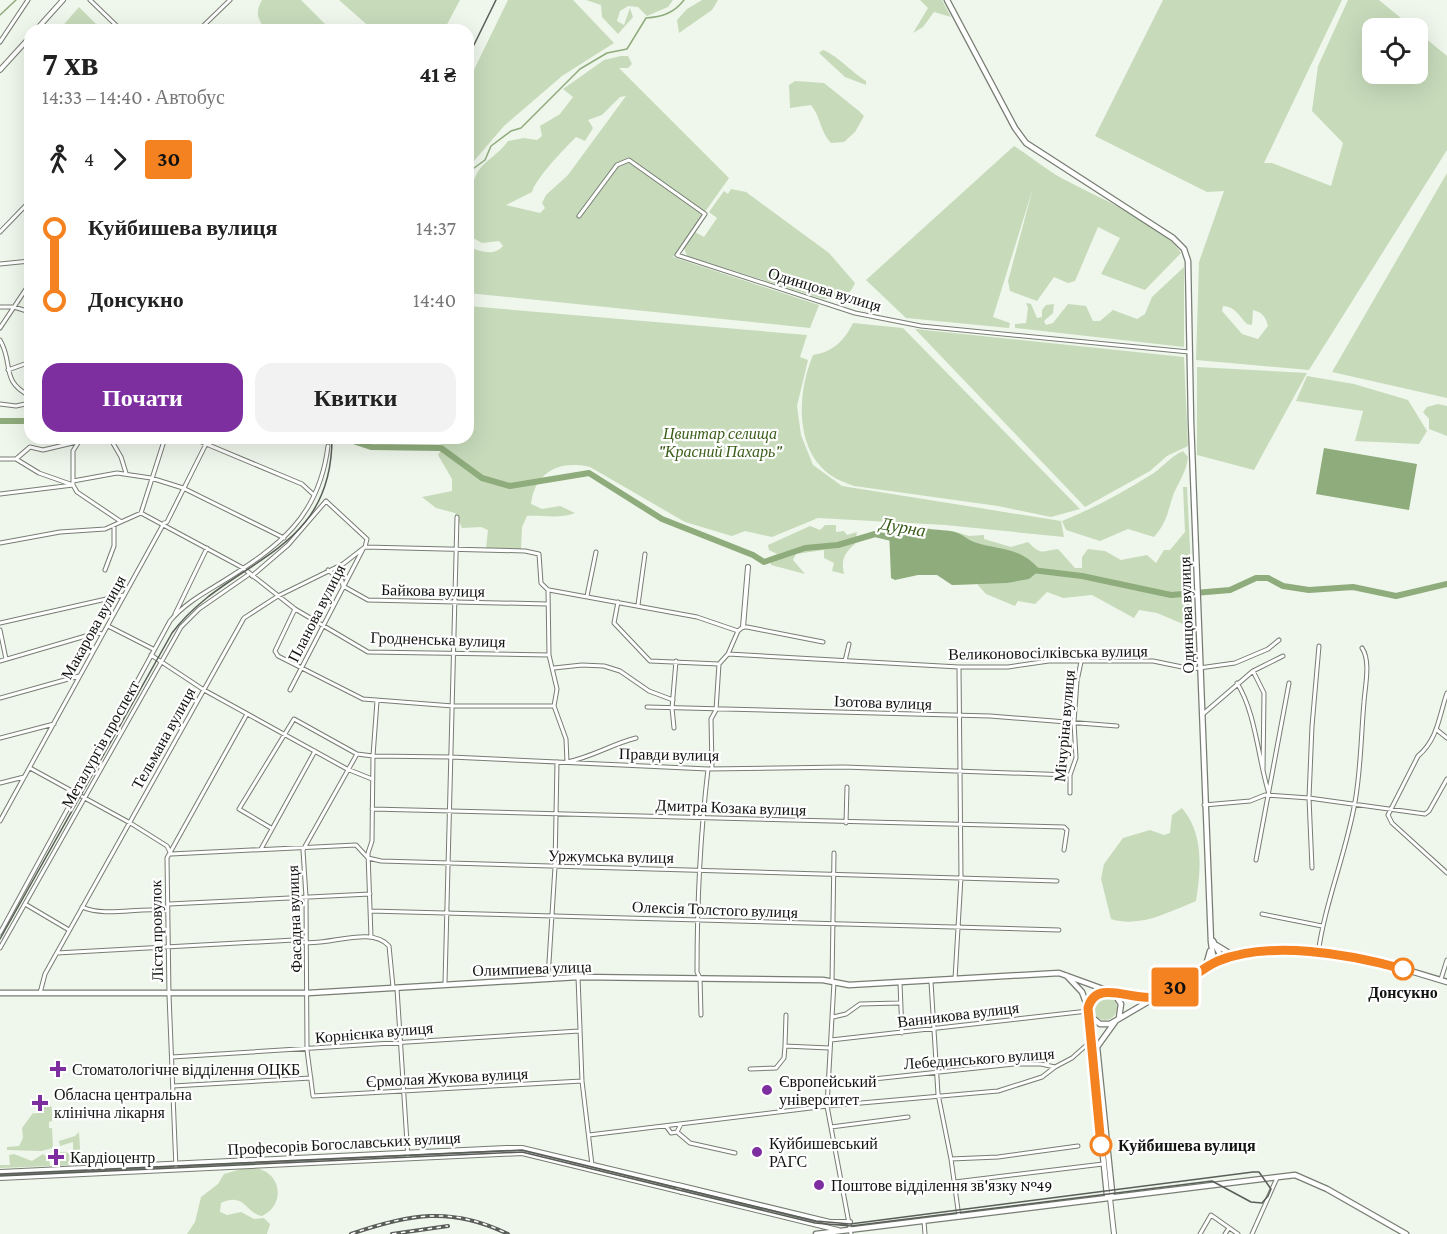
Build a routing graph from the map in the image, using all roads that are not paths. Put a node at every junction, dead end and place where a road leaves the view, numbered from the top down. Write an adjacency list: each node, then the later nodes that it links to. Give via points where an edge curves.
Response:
1 (28, 0): 9 (street)
2 (63, 0): 6 (street)
3 (90, 0): 7 (street)
4 (230, 0): 8 (street)
5 (947, 0): 23 (main road, Одинцова вулиця, via 1026,143 1150,221 1184,249 1188,261)
6 (41, 24)
7 (115, 24)
8 (205, 24)
9 (0, 42)
10 (24, 44): 11 (street)
11 (0, 70)
12 (24, 207): 14 (street)
13 (579, 216): 23 (street, Одинцова вулиця, via 617,165 629,160 705,214 677,255 855,313 921,326)
14 (1, 229)
15 (24, 262): 16 (street)
16 (0, 264)
17 (24, 292): 19 (street)
18 (0, 307): 19 (street)
19 (14, 307): 20 (street); 21 (street)
20 (24, 310)
21 (0, 328)
22 (0, 340): 25 (street)
23 (1189, 352): 99 (main road, Одинцова вулиця)
24 (24, 364): 25 (street)
25 (8, 370): 26 (street, via 15,387)
26 (24, 392)
27 (0, 404): 28 (street)
28 (24, 404)
29 (76, 444): 35 (street, via 43,450 30,447); 38 (street)
30 (113, 444): 36 (street)
31 (163, 444): 37 (street)
32 (206, 444): 39 (street, Макарова вулиця); 41 (street, via 302,484)
33 (328, 446): 41 (street, via 325,469)
34 (0, 459): 35 (street)
35 (16, 459): 38 (street, via 39,473)
36 (126, 473): 37 (street); 38 (street)
37 (150, 478): 39 (street); 42 (street)
38 (73, 483): 40 (street); 44 (street, via 77,492)
39 (183, 488): 45 (street, Макарова вулиця); 48 (street)
40 (0, 494)
41 (314, 495): 48 (street, via 296,527)
42 (141, 513): 44 (street); 45 (street)
43 (457, 518): 52 (street)
44 (120, 521): 46 (street)
45 (164, 524): 50 (street); 62 (street, Макарова вулиця)
46 (114, 527): 49 (street); 57 (street, via 114,546)
47 (0, 537): 49 (street)
48 (284, 538): 56 (street)
49 (1, 543)
50 (207, 548): 56 (street); 70 (street)
51 (365, 548): 52 (street); 58 (street, Тельмана вулиця); 59 (street, Металургів проспект, via 368,539 326,501 288,545); 60 (street, Планова вулиця)
52 (456, 550): 61 (street, via 538,554 541,584); 65 (street)
53 (596, 552): 64 (street)
54 (645, 554): 68 (street)
55 (748, 567): 74 (street)
56 (243, 568): 59 (street, Гродненська вулиця); 70 (street)
57 (105, 570)
58 (328, 570): 60 (street, Байкова вулиця); 63 (street, Тельмана вулиця)
59 (250, 575): 63 (street, Гродненська вулиця); 94 (street, Металургів проспект, via 189,618)
60 (343, 586): 65 (street, Байкова вулиця, via 368,600); 73 (street, Планова вулиця)
61 (548, 590): 64 (street); 67 (street)
62 (124, 595): 71 (street); 72 (street, Макарова вулиця)
63 (278, 596): 69 (street, Гродненська вулиця); 104 (street, Тельмана вулиця, via 244,618)
64 (587, 596): 66 (street)
65 (456, 602): 67 (street, Байкова вулиця); 84 (street)
66 (618, 602): 68 (street); 92 (street, via 614,623 650,661)
67 (548, 604): 86 (street)
68 (638, 605): 76 (street, via 713,621)
69 (295, 609): 73 (street, Гродненська вулиця); 97 (street, via 276,651 278,656)
70 (174, 616): 83 (street)
71 (0, 623)
72 (108, 626): 77 (street, Макарова вулиця); 83 (street)
73 (322, 626): 84 (street, Гродненська вулиця, via 368,652); 97 (street, Планова вулиця)
74 (742, 627): 76 (street); 79 (street)
75 (0, 630): 89 (street)
76 (738, 631): 85 (street)
77 (103, 634): 89 (street, via 51,644); 101 (street, Макарова вулиця)
78 (1279, 640): 99 (street, Великоновосілківська вулиця, via 1235,663)
79 (823, 642)
80 (849, 644): 91 (street)
81 (1319, 646): 151 (street)
82 (1362, 648): 152 (street, via 1366,678)
83 (153, 650): 87 (street)
84 (454, 654): 86 (street, Гродненська вулиця); 110 (street)
85 (728, 654): 91 (street); 95 (street)
86 (549, 655): 98 (street)
87 (151, 656): 94 (street); 148 (street)
88 (1283, 656): 100 (street)
89 (6, 659): 90 (street)
90 (0, 661)
91 (845, 661): 96 (street, Великоновосілківська вулиця)
92 (676, 662): 95 (street); 108 (street)
93 (1081, 662): 96 (street, Великоновосілківська вулиця); 99 (street, Великоновосілківська вулиця, via 1153,661); 118 (street, Мічуріна вулиця)
94 (159, 663): 104 (street); 150 (street, Металургів проспект)
95 (719, 664): 114 (street)
96 (959, 667): 117 (street)
97 (301, 668): 105 (street, Планова вулиця); 109 (street, via 363,699)
98 (554, 668): 108 (street, via 604,666 620,671 649,691); 111 (street)
99 (1200, 669): 116 (main road, Одинцова вулиця)
100 (1253, 671): 102 (street); 128 (street, via 1264,693)
101 (81, 675): 107 (street); 119 (street, Макарова вулиця)
102 (1237, 683): 116 (street); 127 (street, via 1247,701)
103 (1289, 683): 149 (street)
104 (204, 690): 115 (street); 161 (street, Тельмана вулиця)
105 (290, 690)
106 (1447, 693): 122 (street)
107 (0, 698)
108 (673, 699): 113 (street)
109 (377, 701): 110 (street); 131 (street)
110 (453, 706): 111 (street); 132 (street)
111 (554, 706): 134 (street, via 566,739)
112 (647, 707): 113 (street, Ізотова вулиця)
113 (672, 708): 114 (street, Ізотова вулиця); 121 (street)
114 (716, 710): 117 (street, Ізотова вулиця); 137 (street, via 711,719)
115 (248, 714): 123 (street); 168 (street, Ліста провулок)
116 (1203, 714): 153 (main road, Одинцова вулиця)
117 (961, 716): 118 (street, Ізотова вулиця); 138 (street)
118 (1074, 722): 120 (street, Ізотова вулиця); 140 (street, Мічуріна вулиця, via 1076,758)
119 (54, 724): 124 (street); 135 (street, Макарова вулиця)
120 (1117, 726)
121 (674, 728)
122 (1437, 730): 126 (street); 156 (street, via 1418,756)
123 (284, 732): 129 (street); 130 (street, Правди вулиця, via 294,719); 163 (street, via 239,809)
124 (0, 738)
125 (636, 738): 134 (street)
126 (1447, 738)
127 (1256, 746): 128 (street); 139 (street)
128 (1263, 747): 139 (street)
129 (315, 751): 136 (street); 163 (street)
130 (357, 754): 131 (street, Правди вулиця); 136 (street, Фасадна вулиця)
131 (373, 756): 132 (street, Правди вулиця); 142 (street)
132 (452, 757): 133 (street, Правди вулиця); 155 (street)
133 (556, 762): 134 (street, Правди вулиця); 157 (street)
134 (567, 762): 137 (street, Правди вулиця)
135 (30, 768): 141 (street, Макарова вулиця); 148 (street)
136 (347, 768): 142 (street); 164 (street, Фасадна вулиця)
137 (710, 768): 138 (street, Правди вулиця); 158 (street)
138 (962, 770): 140 (street, Правди вулиця); 162 (street)
139 (1263, 774): 149 (street)
140 (1070, 775): 147 (street, Мічуріна вулиця)
141 (24, 777): 144 (street); 159 (street, Макарова вулиця)
142 (372, 779): 154 (street)
143 (1447, 779): 146 (street)
144 (0, 783)
145 (847, 787): 160 (street)
146 (1445, 788): 156 (street, via 1427,813)
147 (1070, 793)
148 (77, 794): 150 (street); 195 (street)
149 (1270, 796): 151 (street); 153 (street); 170 (street)
150 (83, 798): 161 (street); 181 (street, Металургів проспект)
151 (1309, 798): 152 (street); 173 (street)
152 (1355, 803): 156 (street); 191 (street)
153 (1204, 806): 197 (main road, Одинцова вулиця)
154 (372, 809): 155 (street, Дмитра Козака вулиця); 169 (street)
155 (450, 810): 157 (street, Дмитра Козака вулиця); 171 (street)
156 (1390, 811): 176 (street, via 1392,823)
157 (554, 814): 158 (street, Дмитра Козака вулиця); 172 (street)
158 (702, 818): 160 (street, Дмитра Козака вулиця); 174 (street)
159 (0, 821)
160 (846, 823): 162 (street, Дмитра Козака вулиця)
161 (129, 825): 168 (street, via 167,846); 183 (street, Тельмана вулиця)
162 (961, 825): 166 (street, Дмитра Козака вулиця, via 1064,827); 177 (street)
163 (271, 828): 165 (street)
164 (304, 847): 165 (street, Уржумська вулиця); 169 (street, Уржумська вулиця, via 356,845); 180 (street, Фасадна вулиця)
165 (261, 849): 168 (street, Уржумська вулиця)
166 (1064, 850)
167 (834, 853): 175 (street)
168 (171, 854): 182 (street, Ліста провулок, via 166,865)
169 (368, 858): 171 (street, Уржумська вулиця); 179 (street)
170 (1256, 860)
171 (447, 862): 172 (street, Уржумська вулиця); 186 (street)
172 (555, 867): 174 (street, Уржумська вулиця); 188 (street)
173 (1312, 868)
174 (699, 869): 175 (street, Уржумська вулиця); 189 (street)
175 (834, 873): 177 (street, Уржумська вулиця); 190 (street)
176 (1447, 873)
177 (961, 877): 178 (street, Уржумська вулиця); 192 (street)
178 (1057, 881)
179 (370, 894): 180 (street); 185 (street)
180 (306, 897): 182 (street); 198 (street, Фасадна вулиця)
181 (25, 904): 193 (street); 200 (street, Металургів проспект)
182 (169, 904): 184 (street, Ліста провулок)
183 (82, 907): 184 (street, via 94,911); 193 (street, Тельмана вулиця)
184 (168, 911): 199 (street, Ліста провулок)
185 (370, 911): 186 (street, Олексія Толстого вулиця); 196 (street)
186 (446, 913): 188 (street, Олексія Толстого вулиця); 217 (street)
187 (1262, 914): 191 (street)
188 (551, 917): 189 (street, Олексія Толстого вулиця); 210 (street)
189 (697, 921): 190 (street, Олексія Толстого вулиця); 211 (street)
190 (833, 924): 192 (street, Олексія Толстого вулиця); 214 (street)
191 (1322, 927): 202 (street)
192 (958, 928): 194 (street, Олексія Толстого вулиця); 213 (street)
193 (69, 930): 201 (street, Тельмана вулиця)
194 (1059, 930)
195 (0, 933)
196 (371, 937): 198 (street); 219 (street, via 388,946)
197 (1212, 940): 203 (main road); 204 (main road, Одинцова вулиця); 206 (main road, Одинцова вулиця); 207 (main road)
198 (307, 942): 199 (street); 222 (street, Фасадна вулиця)
199 (168, 947): 201 (street); 225 (street, Ліста провулок)
200 (0, 948)
201 (57, 953): 224 (street, Тельмана вулиця, via 45,974)
202 (1318, 954): 203 (main road, via 1277,949); 212 (main road, via 1384,963)
203 (1234, 956): 204 (main road)
204 (1223, 960): 206 (main road)
205 (1447, 960): 212 (street)
206 (1215, 963): 207 (main road)
207 (1204, 970): 226 (main road)
208 (1065, 974): 213 (main road, Олимпиева улица); 220 (main road); 228 (main road, via 1082,992)
209 (578, 977): 210 (main road, Олимпиева улица); 211 (main road, Олимпиева улица); 234 (street)
210 (548, 978): 217 (main road, Олимпиева улица)
211 (700, 978): 214 (main road, Олимпиева улица); 229 (street)
212 (1440, 979): 216 (main road)
213 (955, 981): 215 (main road, Олимпиева улица)
214 (833, 982): 218 (main road, Олимпиева улица); 231 (street)
215 (931, 982): 218 (main road, Олимпиева улица); 233 (street)
216 (1447, 982)
217 (445, 983): 219 (main road, Олимпиева улица)
218 (900, 983): 227 (street)
219 (395, 987): 222 (main road, Олимпиева улица); 237 (street)
220 (1107, 991): 223 (main road); 228 (main road, via 1093,996)
221 (0, 993): 224 (main road, Олимпиева улица)
222 (308, 993): 225 (main road, Олимпиева улица); 241 (street, Фасадна вулиця)
223 (1114, 993): 226 (main road); 232 (main road, via 1121,1004)
224 (40, 994): 225 (main road, Олимпиева улица)
225 (169, 995): 242 (street, Ліста провулок)
226 (1158, 996): 232 (main road)
227 (899, 1003): 231 (street, via 860,1004 846,1014); 235 (street)
228 (1088, 1011): 232 (main road, via 1101,1024); 233 (street, Ванникова вулиця); 238 (main road)
229 (701, 1015)
230 (786, 1015): 239 (street)
231 (832, 1017): 236 (street)
232 (1117, 1020): 274 (main road, via 1097,1047)
233 (934, 1029): 235 (street, Ванникова вулиця); 245 (street)
234 (579, 1031): 237 (street, Корнієнка вулиця); 247 (street)
235 (902, 1033): 236 (street, Ванникова вулиця)
236 (831, 1040): 240 (street)
237 (400, 1041): 241 (street, Корнієнка вулиця); 250 (street)
238 (1090, 1042): 243 (street, Лебединського вулиця); 265 (main road)
239 (785, 1046): 240 (street); 244 (street, via 784,1058 776,1068)
240 (829, 1048): 248 (street)
241 (307, 1050): 242 (street, Корнієнка вулиця); 246 (street, Фасадна вулиця)
242 (172, 1057): 249 (street, Ліста провулок)
243 (1055, 1067): 245 (street, Лебединського вулиця, via 1014,1064); 251 (street, via 1042,1077 998,1091)
244 (750, 1069)
245 (936, 1072): 248 (street, Лебединського вулиця); 251 (street)
246 (311, 1078): 249 (street); 252 (street, Фасадна вулиця)
247 (582, 1081): 250 (street, Єрмолая Жукова вулиця); 259 (street)
248 (828, 1084): 253 (street)
249 (172, 1086): 264 (street, Ліста провулок)
250 (403, 1092): 252 (street, Єрмолая Жукова вулиця); 262 (street)
251 (938, 1095): 253 (street); 263 (street)
252 (313, 1096)
253 (827, 1106): 255 (street); 257 (street)
254 (908, 1117): 257 (street)
255 (681, 1124): 256 (street); 258 (street)
256 (666, 1126): 258 (street, via 671,1133); 259 (street)
257 (831, 1127): 277 (street)
258 (677, 1132): 261 (street, via 690,1143)
259 (589, 1135): 266 (street)
260 (1078, 1146): 263 (street)
261 (735, 1153)
262 (408, 1155): 264 (street, Професорів Богославських вулиця); 266 (street, Професорів Богославських вулиця, via 522,1153); 267 (street, Професорів Богославських вулиця)
263 (951, 1159): 271 (street)
264 (176, 1163): 267 (street, Ліста провулок); 268 (street, Професорів Богославських вулиця)
265 (1103, 1164): 271 (street); 274 (main road, via 1107,1195)
266 (592, 1167): 272 (street, Професорів Богославських вулиця); 273 (street, Професорів Богославських вулиця)
267 (176, 1169): 270 (street, Професорів Богославських вулиця)
268 (0, 1172)
269 (1278, 1176): 274 (main road); 287 (street); 288 (main road, via 1295,1175 1328,1189)
270 (0, 1178)
271 (955, 1182): 275 (street)
272 (677, 1185): 273 (street); 277 (street, Професорів Богославських вулиця, via 830,1222)
273 (681, 1192): 279 (street, Професорів Богославських вулиця)
274 (1111, 1196): 275 (main road); 283 (street)
275 (959, 1217): 276 (main road)
276 (924, 1221): 280 (main road); 282 (street)
277 (850, 1222): 280 (street)
278 (1229, 1228): 284 (street, via 1211,1215); 285 (street); 286 (street)
279 (842, 1231): 280 (main road); 281 (main road)
280 (851, 1232)
281 (816, 1234)
282 (925, 1234)
283 (1114, 1234)
284 (1200, 1234)
285 (1225, 1234)
286 (1238, 1234)
287 (1252, 1234)
288 (1406, 1234)

